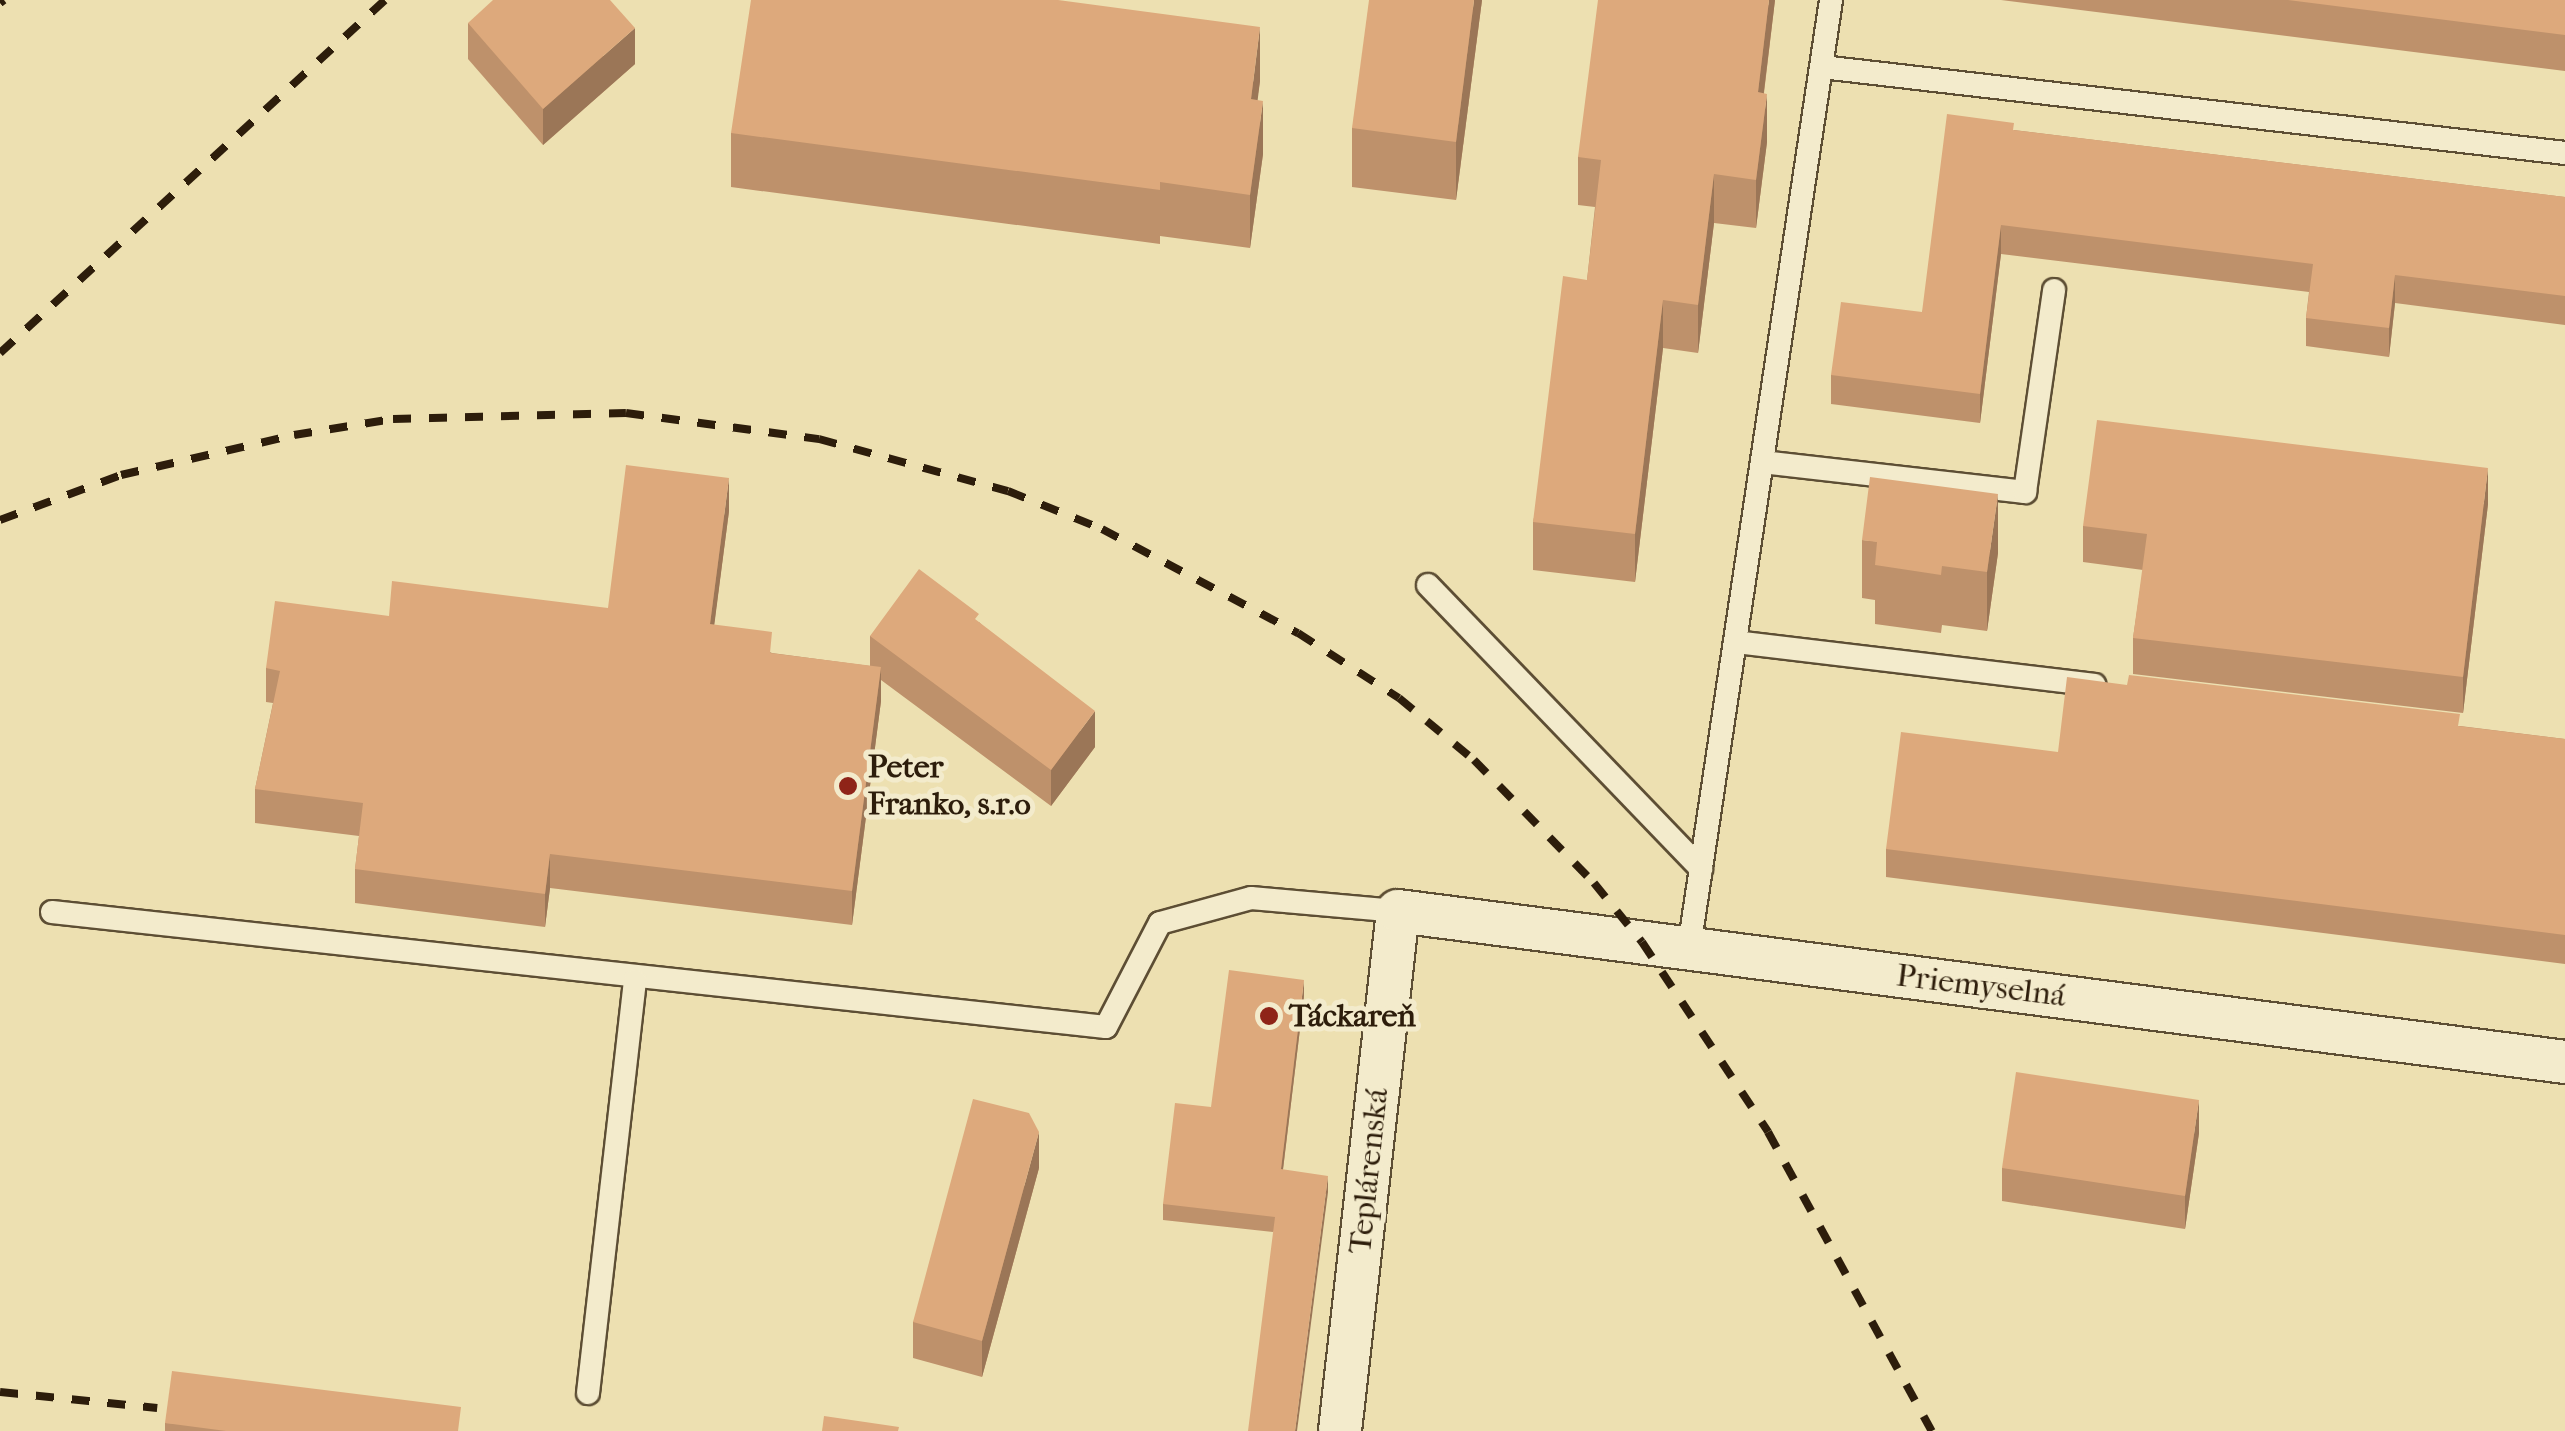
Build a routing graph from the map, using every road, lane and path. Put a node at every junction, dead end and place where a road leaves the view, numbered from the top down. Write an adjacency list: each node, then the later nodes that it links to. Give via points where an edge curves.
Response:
1 (1832, 0): 2 (lane)
2 (1822, 66): 3 (lane); 5 (lane)
3 (2565, 152)
4 (2054, 290): 5 (lane, via 2025,492)
5 (1762, 462): 7 (lane)
6 (1428, 585): 9 (lane)
7 (1735, 642): 8 (lane); 9 (lane)
8 (2124, 688)
9 (1701, 868): 12 (lane)
10 (1398, 911): 12 (street, Priemyselná); 13 (lane, via 1252,898 1160,923 1106,1028); 16 (street, Teplárenská)
11 (52, 912): 13 (lane)
12 (1690, 948): 14 (street, Priemyselná)
13 (636, 981): 15 (lane)
14 (2565, 1062)
15 (588, 1394)
16 (1340, 1431)

